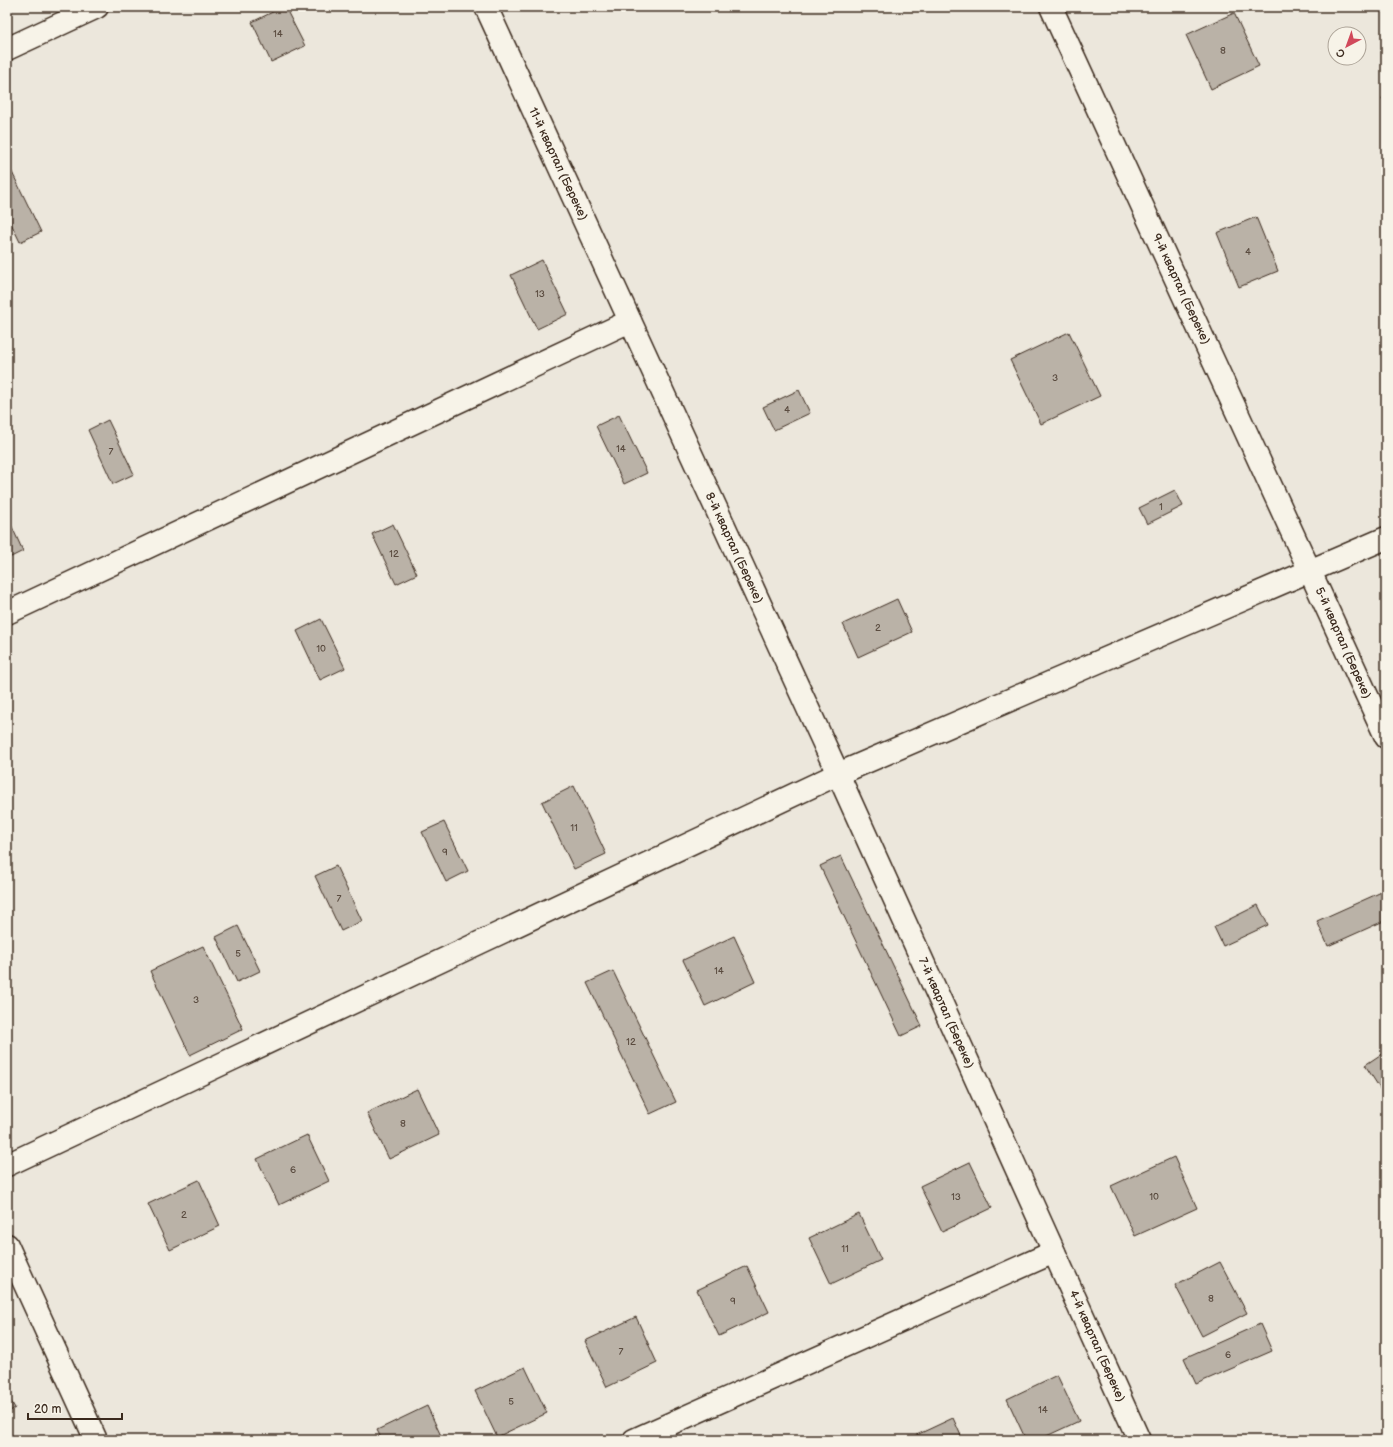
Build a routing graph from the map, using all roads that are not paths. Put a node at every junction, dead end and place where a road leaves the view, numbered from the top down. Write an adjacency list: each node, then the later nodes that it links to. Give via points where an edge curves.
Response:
1 (97, 7): 4 (street)
2 (486, 7): 5 (street, 11-й квартал (Береке))
3 (1051, 7): 7 (street, 9-й квартал (Береке))
4 (7, 48)
5 (630, 321): 8 (street); 10 (street, 8-й квартал (Береке))
6 (1386, 538): 7 (street)
7 (1310, 570): 9 (street, 5-й квартал (Береке)); 10 (street)
8 (7, 613)
9 (1386, 737)
10 (838, 774): 11 (street); 13 (street, 7-й квартал (Береке))
11 (7, 1165)
12 (7, 1245): 14 (street)
13 (1054, 1252): 15 (street); 16 (street, 4-й квартал (Береке))
14 (96, 1440)
15 (634, 1440)
16 (1139, 1440)

